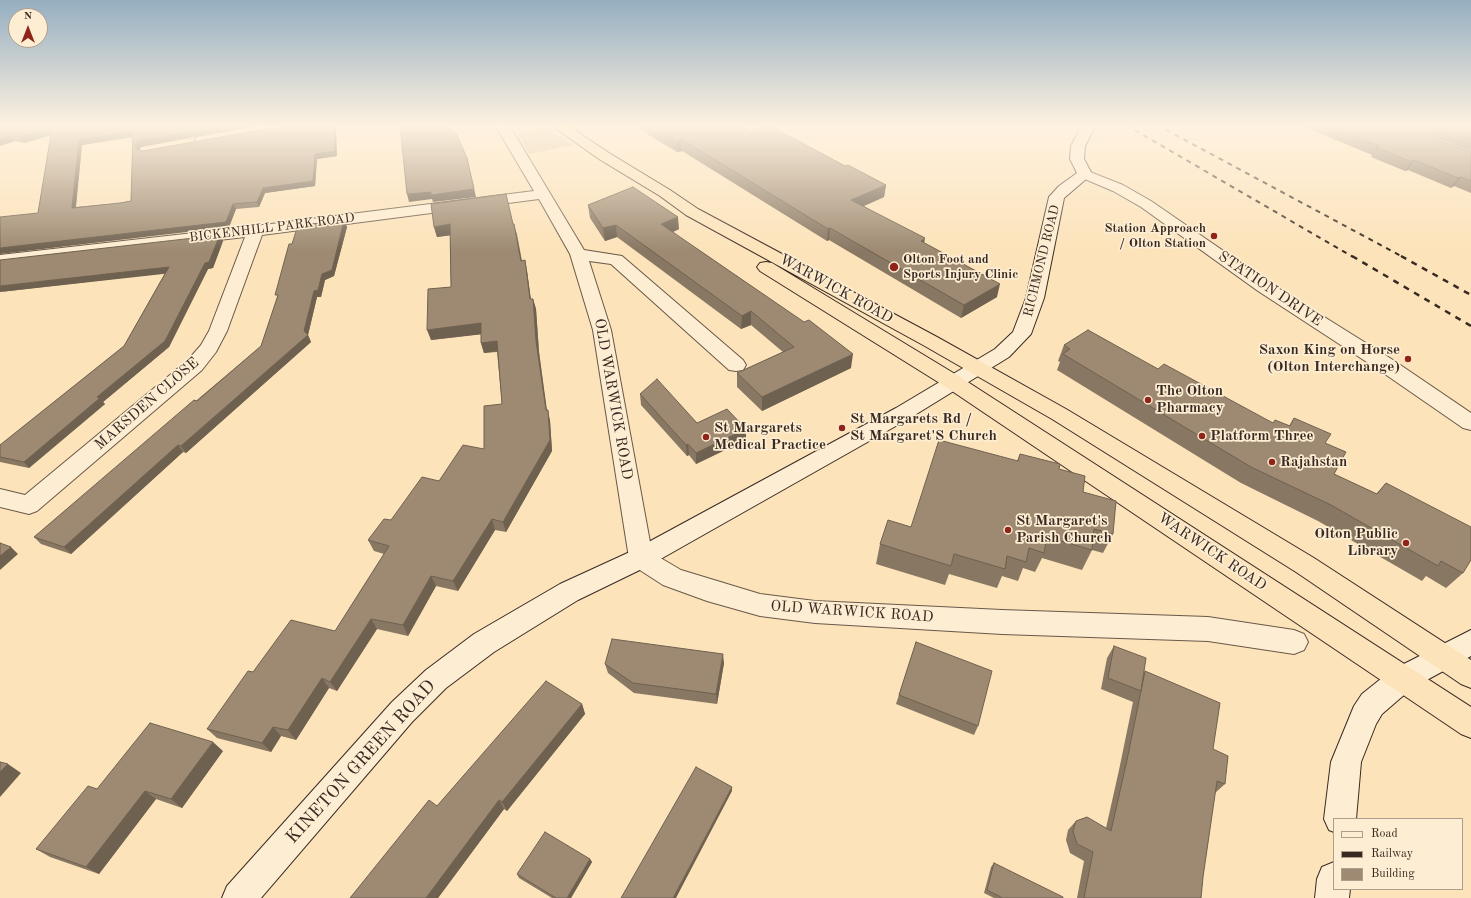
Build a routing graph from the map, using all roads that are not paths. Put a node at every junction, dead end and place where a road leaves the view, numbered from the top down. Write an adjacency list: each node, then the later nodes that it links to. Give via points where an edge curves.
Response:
1 (528, 167): 5 (street, OLD WARWICK ROAD)
2 (622, 167): 6 (highway, WARWICK ROAD)
3 (1081, 167): 4 (street)
4 (1085, 174): 11 (street, RICHMOND ROAD, via 1057,197 1035,298 1022,334 1002,353); 13 (street, STATION DRIVE, via 1118,188 1146,204 1264,287)
5 (544, 194): 7 (street, BICKENHILL PARK ROAD); 8 (street, OLD WARWICK ROAD)
6 (692, 212): 11 (highway, WARWICK ROAD); 12 (highway, WARWICK ROAD, via 717,237)
7 (255, 231): 9 (street, BICKENHILL PARK ROAD); 14 (street, MARSDEN CLOSE, via 218,331 209,348 195,365 29,505)
8 (578, 254): 10 (street, via 616,260); 15 (street, OLD WARWICK ROAD, via 602,330)
9 (0, 260)
10 (736, 365)
11 (978, 368): 12 (street); 18 (highway, WARWICK ROAD, via 1059,414 1298,561)
12 (953, 382): 15 (street, KINETON GREEN ROAD, via 904,412); 20 (highway, WARWICK ROAD)
13 (1471, 423)
14 (0, 498)
15 (641, 558): 16 (street, OLD WARWICK ROAD, via 672,578 760,605 815,612 1208,629); 23 (street, KINETON GREEN ROAD, via 569,592 484,643 436,679 402,712)
16 (1294, 642)
17 (1471, 642): 18 (street)
18 (1443, 656): 19 (highway, WARWICK ROAD); 20 (street)
19 (1471, 675)
20 (1402, 679): 21 (highway, WARWICK ROAD); 22 (street, via 1372,704 1364,716 1346,762)
21 (1471, 724)
22 (1340, 818)
23 (239, 898)

